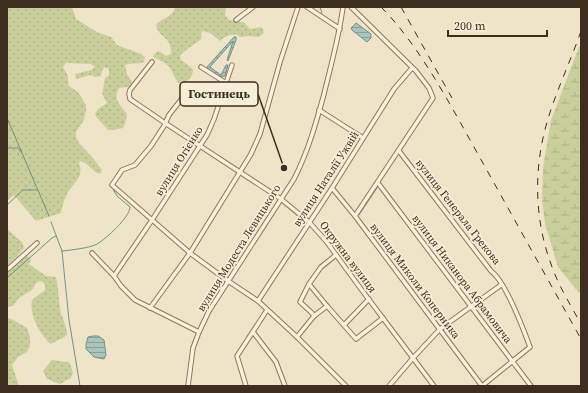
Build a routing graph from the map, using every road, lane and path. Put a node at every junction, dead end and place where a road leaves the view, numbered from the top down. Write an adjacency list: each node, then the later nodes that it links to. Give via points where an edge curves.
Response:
1 (253, 7): 6 (street)
2 (298, 7): 19 (street, via 260,134)
3 (307, 7): 7 (street)
4 (343, 7): 7 (street, вулиця Модеста Левицького)
5 (351, 7): 11 (street)
6 (236, 20)
7 (340, 29): 14 (street, вулиця Модеста Левицького)
8 (152, 62): 15 (street, Окружна вулиця, via 130,90 130,99)
9 (232, 65): 12 (street, вулиця Огієнко)
10 (201, 67): 12 (street)
11 (412, 68): 16 (street, вулиця Наталії Ужвій, via 394,89); 18 (street, via 429,88 433,98)
12 (226, 83): 17 (street, вулиця Огієнко, via 214,119)
13 (187, 92): 15 (street)
14 (319, 110): 16 (street); 22 (street, вулиця Модеста Левицького, via 302,164)
15 (165, 123): 17 (street, Окружна вулиця); 24 (street, via 135,165 122,170 112,185)
16 (363, 138): 21 (street, вулиця Наталії Ужвій)
17 (200, 146): 19 (street, Окружна вулиця); 24 (street, вулиця Огієнко)
18 (399, 151): 20 (street); 34 (street, вулиця Генерала Грекова, via 491,271 496,274)
19 (240, 173): 22 (street, Окружна вулиця); 27 (street)
20 (378, 183): 23 (street); 38 (street, вулиця Никанора Абрамовича)
21 (332, 188): 23 (street, вулиця Миколи Коперника); 25 (street, вулиця Наталії Ужвій)
22 (281, 199): 25 (street, Окружна вулиця); 32 (street, вулиця Модеста Левицького)
23 (355, 216): 44 (street, вулиця Миколи Коперника)
24 (152, 220): 27 (street); 31 (street, вулиця Огієнко)
25 (309, 222): 29 (street, Окружна вулиця); 36 (street, вулиця Наталії Ужвій)
26 (37, 243): 30 (street)
27 (190, 253): 32 (street); 39 (street)
28 (92, 254): 31 (street)
29 (336, 255): 33 (street, via 321,267); 35 (street, Окружна вулиця)
30 (7, 270)
31 (114, 276): 39 (street, via 136,300)
32 (228, 281): 36 (street); 45 (street, вулиця Модеста Левицького)
33 (309, 284): 37 (street); 41 (street, via 300,302)
34 (501, 285): 38 (street); 49 (street, вулиця Генерала Грекова, via 513,304 530,347)
35 (369, 300): 42 (street, Окружна вулиця); 43 (street)
36 (258, 301): 40 (street)
37 (327, 306): 41 (street); 43 (street)
38 (471, 307): 44 (street); 49 (street, вулиця Никанора Абрамовича)
39 (150, 308): 45 (street)
40 (267, 310): 46 (street); 47 (street)
41 (314, 316): 47 (street)
42 (383, 318): 43 (street, via 356,339); 48 (street, Окружна вулиця)
43 (344, 325)
44 (440, 329): 48 (street); 56 (street, вулиця Миколи Коперника)
45 (199, 332): 50 (street, вулиця Модеста Левицького, via 193,348)
46 (253, 332): 51 (street, via 237,356); 52 (street, via 276,362)
47 (297, 337): 53 (street)
48 (413, 358): 54 (street); 55 (street, Окружна вулиця)
49 (513, 360): 56 (street); 57 (street, вулиця Никанора Абрамовича)
50 (188, 386)
51 (246, 386)
52 (285, 386)
53 (346, 386)
54 (389, 386)
55 (434, 386)
56 (482, 386)
57 (531, 386)

